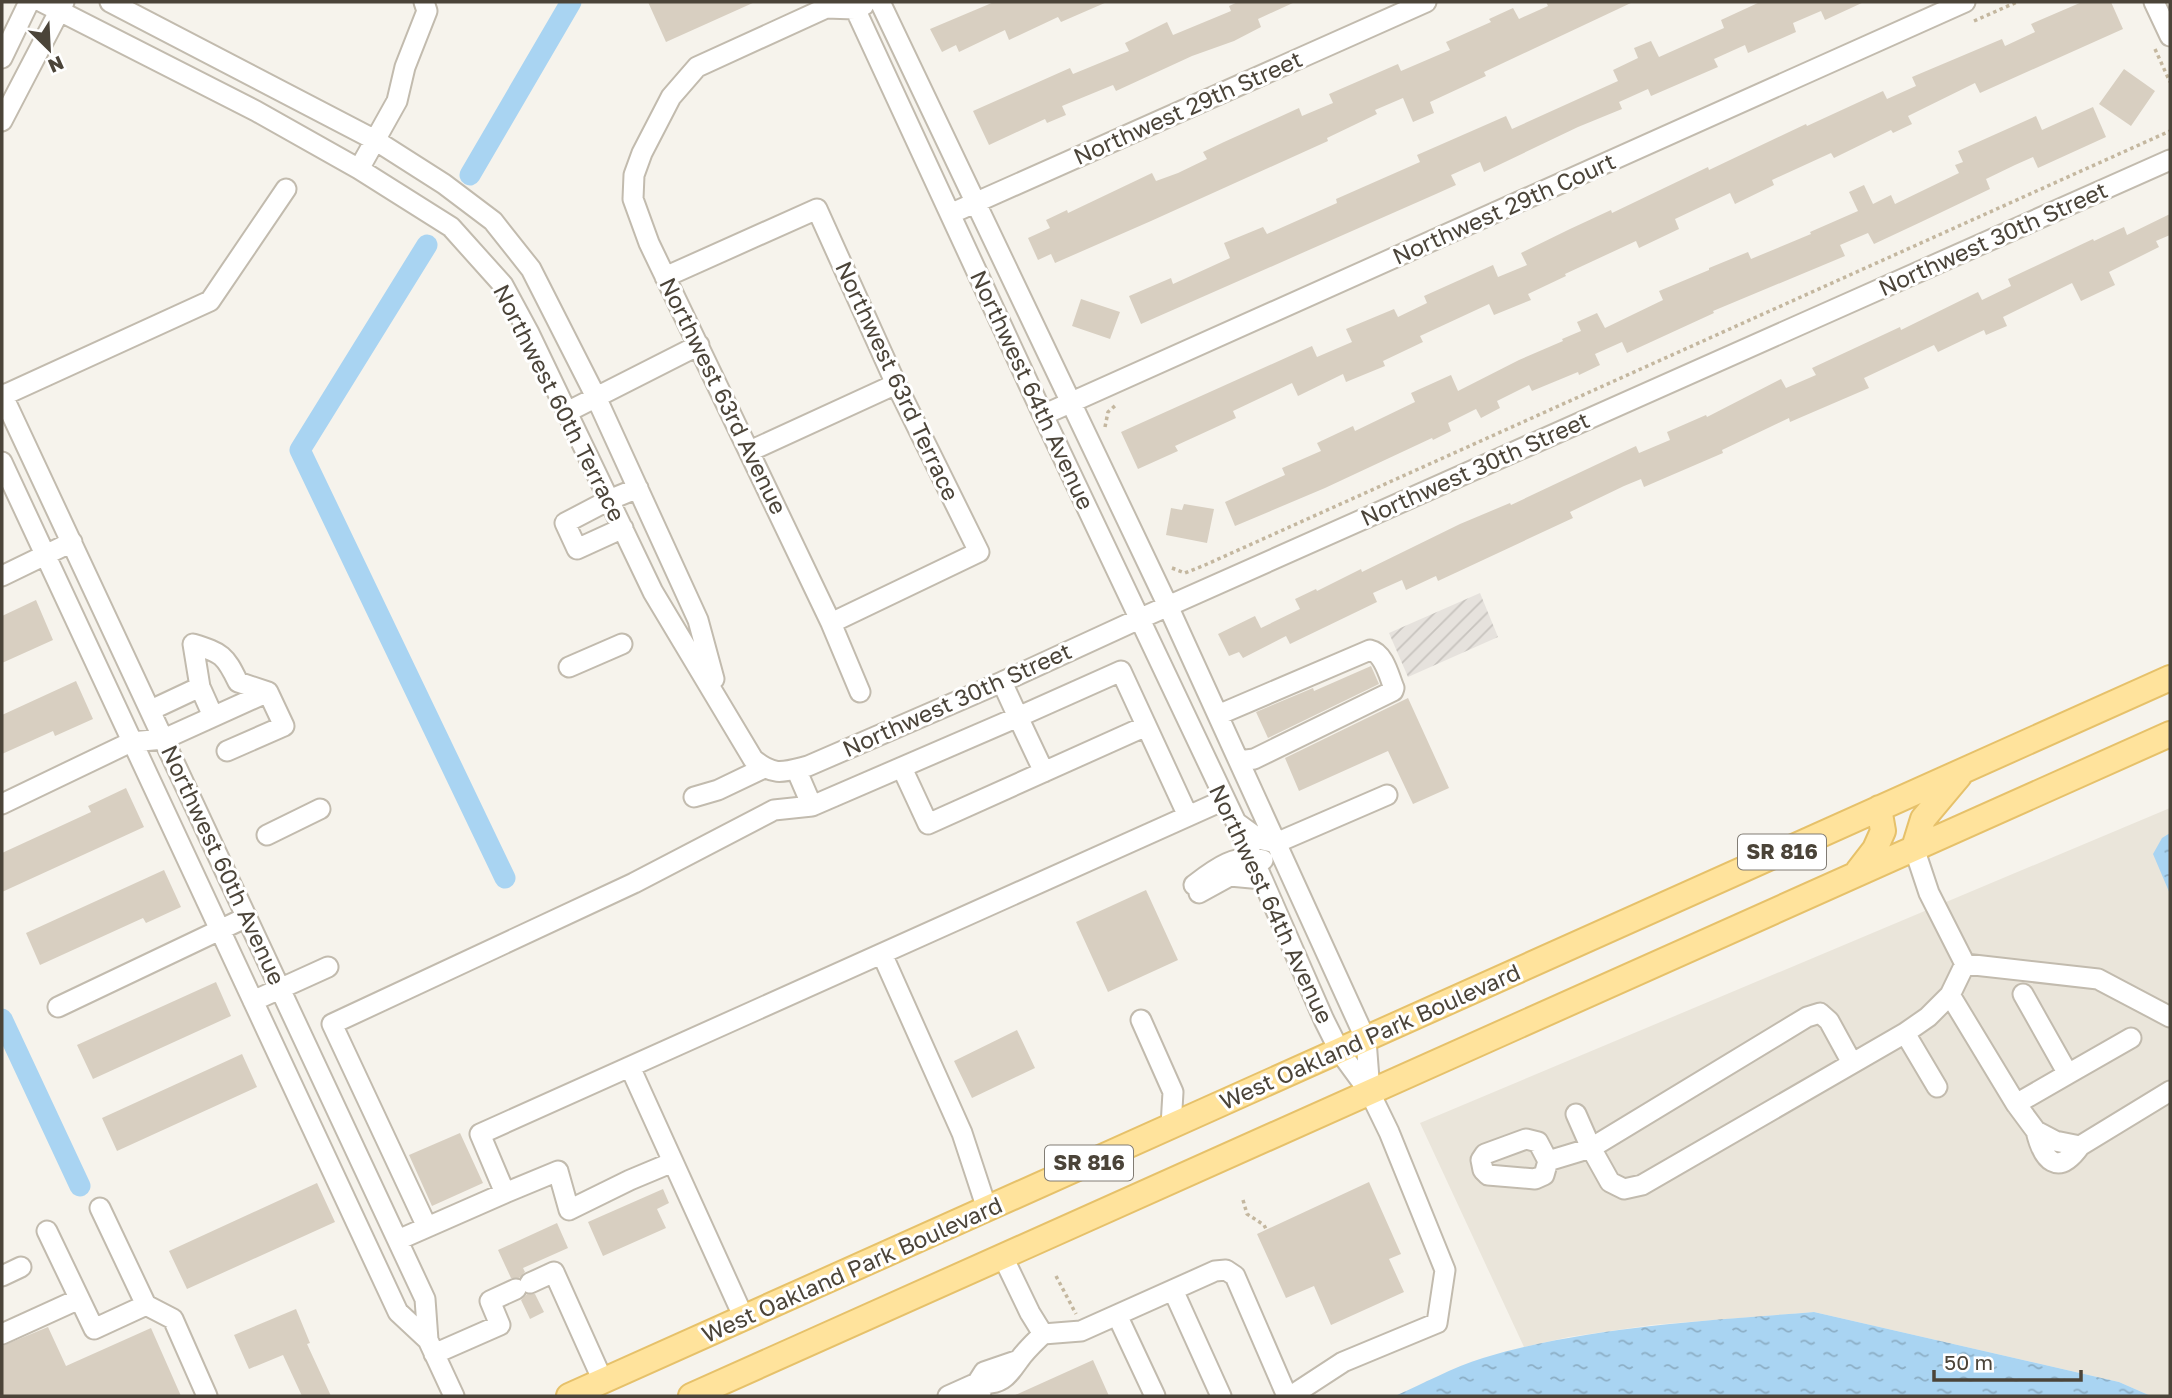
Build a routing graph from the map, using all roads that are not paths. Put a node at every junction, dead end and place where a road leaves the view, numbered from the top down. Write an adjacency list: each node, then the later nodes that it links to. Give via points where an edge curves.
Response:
1 (29, 2): 12 (street)
2 (42, 2): 10 (street, Northwest 60th Terrace)
3 (110, 2): 14 (street, Northwest 60th Terrace)
4 (424, 2): 14 (street, via 426,11 397,101)
5 (880, 2): 18 (street, Northwest 64th Avenue)
6 (1426, 2): 18 (street, Northwest 29th Street)
7 (1965, 2): 25 (street, Northwest 29th Court)
8 (2154, 2): 11 (street)
9 (859, 4): 19 (street, Northwest 64th Avenue); 20 (street, Northwest 63rd Avenue, via 826,8 697,67 671,97 642,153 634,175 633,199)
10 (62, 6): 13 (street); 16 (street, Northwest 60th Terrace)
11 (2170, 36)
12 (2, 58)
13 (2, 121)
14 (375, 140): 16 (street); 24 (street, Northwest 60th Terrace, via 493,221 531,269)
15 (2170, 160): 36 (street, Northwest 30th Street)
16 (359, 169): 26 (street, Northwest 60th Terrace, via 451,227 503,285)
17 (286, 189): 23 (street, via 210,301)
18 (976, 202): 19 (street, Northwest 29th Street); 25 (street, Northwest 64th Avenue)
19 (950, 214): 27 (street, Northwest 64th Avenue)
20 (666, 277): 21 (street, Northwest 63rd Avenue); 22 (street, Northwest 63rd Terrace, via 817,209)
21 (699, 345): 24 (street); 28 (street, Northwest 63rd Avenue)
22 (896, 384): 28 (street); 38 (street, Northwest 63rd Terrace, via 979,552)
23 (2, 395): 33 (street, Northwest 60th Avenue)
24 (596, 397): 26 (street); 30 (street, Northwest 60th Terrace)
25 (1072, 402): 27 (street, Northwest 29th Court); 36 (street, Northwest 64th Avenue)
26 (567, 412): 31 (street, Northwest 60th Terrace)
27 (1043, 415): 37 (street, Northwest 64th Avenue)
28 (750, 451): 38 (street, Northwest 63rd Avenue)
29 (2, 462): 34 (street, Northwest 60th Avenue)
30 (638, 488): 31 (street); 46 (street, Northwest 60th Terrace, via 698,620)
31 (609, 500): 32 (street, Northwest 60th Terrace); 32 (street, via 565,523 578,549)
32 (623, 528): 46 (street, Northwest 60th Terrace, via 653,592)
33 (72, 542): 34 (street); 47 (street, Northwest 60th Avenue)
34 (44, 556): 35 (street); 54 (street, Northwest 60th Avenue)
35 (2, 576)
36 (1168, 606): 37 (street, Northwest 30th Street); 48 (street, Northwest 64th Avenue)
37 (1139, 619): 42 (street, Northwest 30th Street); 63 (street, Northwest 64th Avenue)
38 (831, 623): 45 (street, Northwest 63rd Avenue)
39 (622, 644): 40 (street)
40 (569, 667)
41 (2170, 678): 60 (main road, West Oakland Park Boulevard / SR 816)
42 (1002, 682): 50 (street); 58 (street, Northwest 30th Street, via 808,766)
43 (200, 687): 44 (street, via 193,645 227,658 238,682); 47 (street); 49 (street)
44 (268, 691): 49 (street); 55 (street, via 284,726)
45 (860, 692)
46 (720, 700): 58 (street, Northwest 60th Terrace, via 753,759)
47 (151, 710): 53 (street, Northwest 60th Avenue)
48 (1218, 715): 56 (street, Northwest 64th Avenue); 56 (street, via 1370,650 1380,656 1393,691 1254,759)
49 (213, 716): 53 (street)
50 (1018, 717): 51 (street, via 1121,671); 57 (street); 59 (street)
51 (1146, 726): 59 (street); 68 (street)
52 (2170, 734): 72 (main road, SR 816)
53 (164, 739): 54 (street); 77 (street, Northwest 60th Avenue)
54 (131, 742): 64 (street); 78 (street, Northwest 60th Avenue)
55 (227, 751)
56 (1239, 761): 71 (street, Northwest 64th Avenue)
57 (902, 768): 59 (street, via 928,824); 65 (street)
58 (779, 770): 62 (street, Northwest 30th Street); 65 (street, Northwest 60th Terrace)
59 (1044, 772)
60 (1962, 772): 66 (main road, West Oakland Park Boulevard / SR 816); 72 (main road, via 1923,819)
61 (1387, 795): 71 (street)
62 (694, 797)
63 (1224, 800): 68 (street); 69 (street, Northwest 64th Avenue)
64 (2, 804)
65 (812, 806): 114 (street, via 774,810 634,883 332,1024)
66 (1879, 808): 74 (main road, via 1883,831); 92 (main road, West Oakland Park Boulevard / SR 816)
67 (320, 809): 70 (street)
68 (1188, 816): 79 (street)
69 (1234, 820): 71 (street, via 1259,839); 73 (street, Northwest 64th Avenue)
70 (267, 835)
71 (1276, 843): 75 (street, Northwest 64th Avenue)
72 (1914, 848): 74 (main road, SR 816); 80 (street, via 1929,893)
73 (1253, 858): 75 (street, via 1273,863); 76 (street, Northwest 64th Avenue); 76 (street, via 1218,867 1196,889 1230,876)
74 (1855, 874): 101 (main road, SR 816)
75 (1291, 875): 92 (street, Northwest 64th Avenue)
76 (1262, 879): 94 (street, Northwest 64th Avenue)
77 (247, 917): 78 (street); 82 (street, Northwest 60th Avenue)
78 (219, 931): 85 (street, Northwest 60th Avenue); 86 (street)
79 (882, 954): 96 (street); 113 (street, via 962,1133)
80 (1965, 964): 84 (street); 87 (street, via 2098,979)
81 (328, 967): 82 (street)
82 (281, 989): 85 (street); 91 (street, Northwest 60th Avenue)
83 (2023, 994): 97 (street)
84 (1950, 995): 89 (street); 103 (street)
85 (253, 1001): 93 (street, Northwest 60th Avenue)
86 (58, 1007)
87 (2170, 1017)
88 (1141, 1020): 105 (street, via 1173,1092)
89 (1905, 1033): 95 (street); 98 (street)
90 (2131, 1038): 97 (street)
91 (304, 1039): 93 (street); 99 (street, Northwest 60th Avenue)
92 (1366, 1040): 94 (main road, West Oakland Park Boulevard / SR 816); 101 (street, Northwest 64th Avenue)
93 (277, 1052): 102 (street, Northwest 60th Avenue)
94 (1340, 1052): 101 (street, Northwest 64th Avenue); 105 (main road, West Oakland Park Boulevard / SR 816)
95 (1852, 1063): 107 (street, via 1642,1185 1624,1189 1610,1182); 107 (street, via 1829,1021 1820,1013 1807,1017)
96 (630, 1067): 110 (street); 111 (street, via 480,1134)
97 (2068, 1074): 103 (street)
98 (1937, 1087)
99 (327, 1088): 102 (street); 106 (street, Northwest 60th Avenue)
100 (2170, 1091): 103 (street, via 2080,1146 2036,1131)
101 (1370, 1093): 117 (main road, SR 816); 137 (street, via 1445,1270 1437,1323 1343,1362)
102 (299, 1101): 108 (street, Northwest 60th Avenue)
103 (2016, 1104)
104 (1576, 1114): 107 (street)
105 (1171, 1126): 113 (main road, West Oakland Park Boulevard / SR 816)
106 (350, 1138): 108 (street); 116 (street, Northwest 60th Avenue)
107 (1591, 1148): 109 (street)
108 (323, 1151): 127 (street, Northwest 60th Avenue, via 398,1312)
109 (1548, 1161)
110 (673, 1162): 111 (street, via 569,1210 558,1171); 124 (street)
111 (505, 1193): 114 (street)
112 (100, 1208): 122 (street)
113 (988, 1209): 124 (main road, West Oakland Park Boulevard / SR 816)
114 (427, 1227): 116 (street)
115 (47, 1231): 121 (street)
116 (398, 1240): 127 (street, Northwest 60th Avenue, via 425,1299)
117 (1003, 1257): 126 (street); 133 (main road, SR 816)
118 (21, 1267): 119 (street)
119 (2, 1276)
120 (1173, 1290): 123 (street); 136 (street); 137 (street, via 1215,1271 1226,1270 1235,1276)
121 (79, 1300): 122 (street, via 94,1329); 125 (street)
122 (146, 1306): 130 (street, via 173,1319)
123 (1117, 1315): 126 (street, via 1081,1331); 135 (street)
124 (744, 1318): 128 (main road, West Oakland Park Boulevard / SR 816)
125 (2, 1334)
126 (1043, 1334): 129 (street, via 1012,1373)
127 (431, 1347): 128 (street, via 500,1325 490,1301 554,1272); 131 (street, Northwest 60th Avenue)
128 (603, 1381): 132 (main road, West Oakland Park Boulevard / SR 816)
129 (980, 1390): 134 (street)
130 (207, 1396)
131 (454, 1396)
132 (569, 1396)
133 (691, 1396)
134 (947, 1396)
135 (1155, 1396)
136 (1221, 1396)
137 (1289, 1396)

